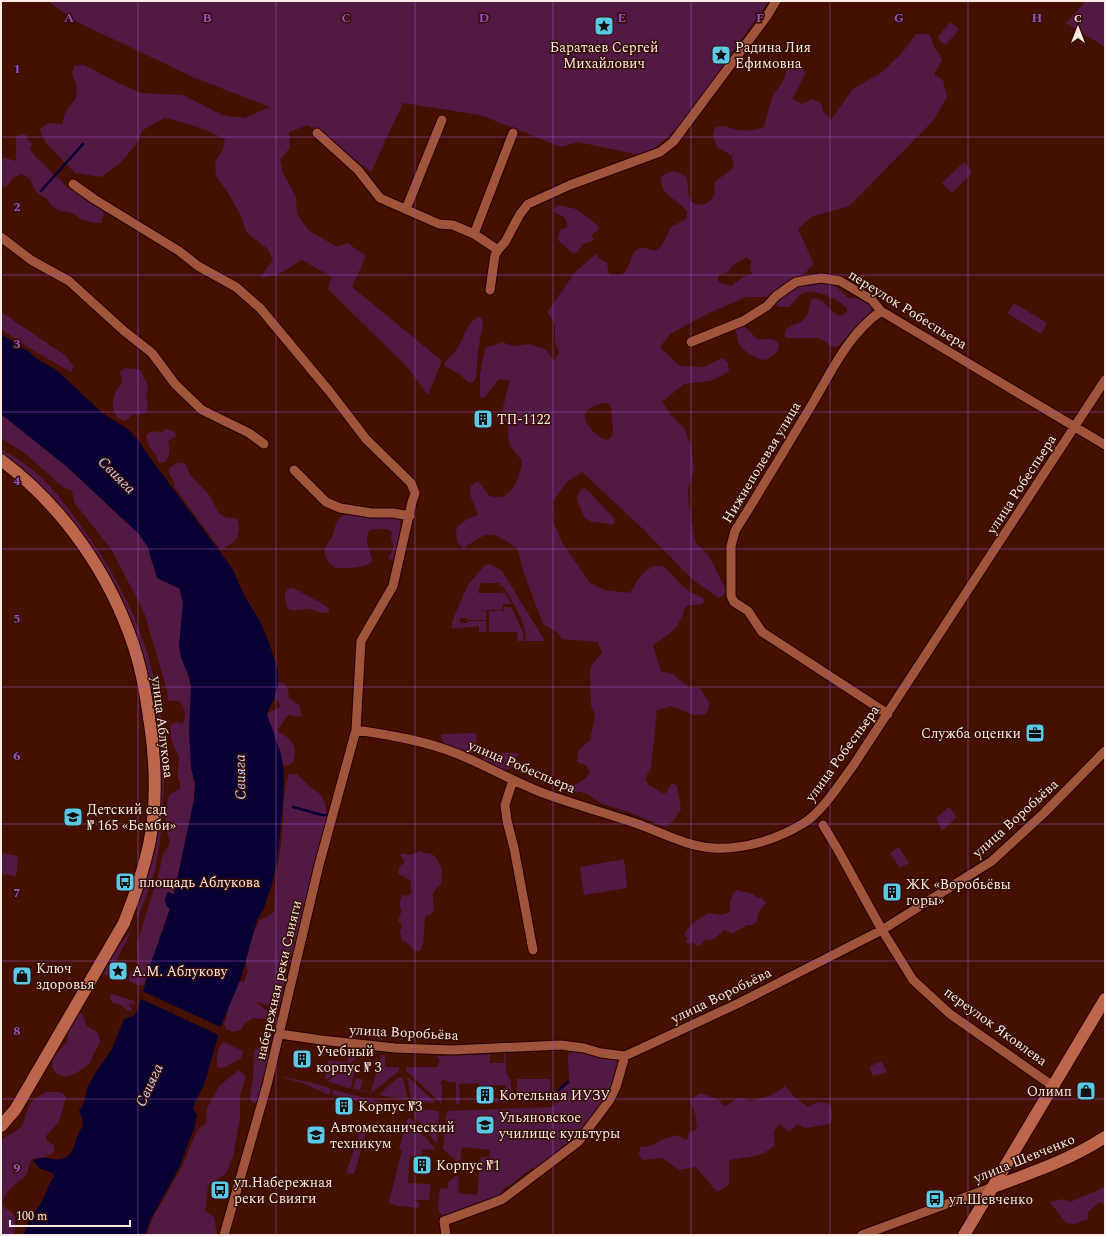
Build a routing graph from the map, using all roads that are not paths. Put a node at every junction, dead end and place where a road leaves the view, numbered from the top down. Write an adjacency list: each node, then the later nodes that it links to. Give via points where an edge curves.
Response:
1 (776, 1): 9 (street, via 673,142 660,152 570,185 528,204)
2 (442, 120): 6 (street)
3 (317, 133): 6 (street, via 358,170 380,198)
4 (513, 133): 7 (street)
5 (73, 184): 19 (street, набережная реки Свияги, via 179,251 198,266 236,287 260,308 366,439 410,483 415,493)
6 (406, 209): 7 (street, via 439,224 453,225)
7 (474, 234): 9 (street)
8 (1, 237): 15 (street, via 31,260 69,281 152,354 175,384 202,410 249,433)
9 (498, 250): 10 (street)
10 (490, 290)
11 (881, 311): 12 (street, переулок Робеспьера, via 872,300 840,281 821,278 796,282 744,321); 14 (street, переулок Робеспьера); 20 (street, Нижнеполевая улица, via 869,319 842,351 735,531 731,546 731,596 734,602 748,611 762,632)
12 (691, 342)
13 (1105, 380): 14 (street, улица Робеспьера)
14 (1075, 427): 16 (street, переулок Робеспьера); 20 (street, улица Робеспьера)
15 (264, 444)
16 (1105, 445)
17 (1, 460): 31 (street, улица Аблукова, via 18,472 59,514 98,569 127,626 135,648 148,709 155,778 149,845 124,924)
18 (294, 470): 19 (street, via 326,502 340,508)
19 (410, 516): 21 (street, набережная реки Свияги, via 393,586 362,641)
20 (888, 714): 23 (street, улица Робеспьера, via 816,814 776,836 739,847 713,848 689,844)
21 (356, 730): 23 (street, улица Робеспьера, via 435,746); 28 (street, набережная реки Свияги, via 319,865)
22 (1105, 752): 25 (street, улица Воробьёва, via 992,861)
23 (513, 780): 26 (street, via 505,805)
24 (823, 825): 25 (street, переулок Яковлева)
25 (882, 930): 29 (street, улица Воробьёва, via 739,1003); 30 (street, переулок Яковлева, via 913,980 950,1014)
26 (533, 950)
27 (1105, 999): 30 (street)
28 (280, 1034): 29 (street, улица Воробьёва, via 395,1048 452,1050 561,1045); 36 (street, набережная реки Свияги)
29 (625, 1056): 37 (street, via 616,1087 578,1142 503,1198 444,1221)
30 (1053, 1086): 35 (street)
31 (15, 1110): 32 (street); 33 (street, улица Аблукова)
32 (1, 1111)
33 (1, 1126)
34 (1105, 1137): 35 (street, улица Шевченко, via 1056,1164)
35 (993, 1187): 38 (street, улица Шевченко); 39 (street)
36 (224, 1235)
37 (446, 1235)
38 (862, 1235)
39 (964, 1235)

